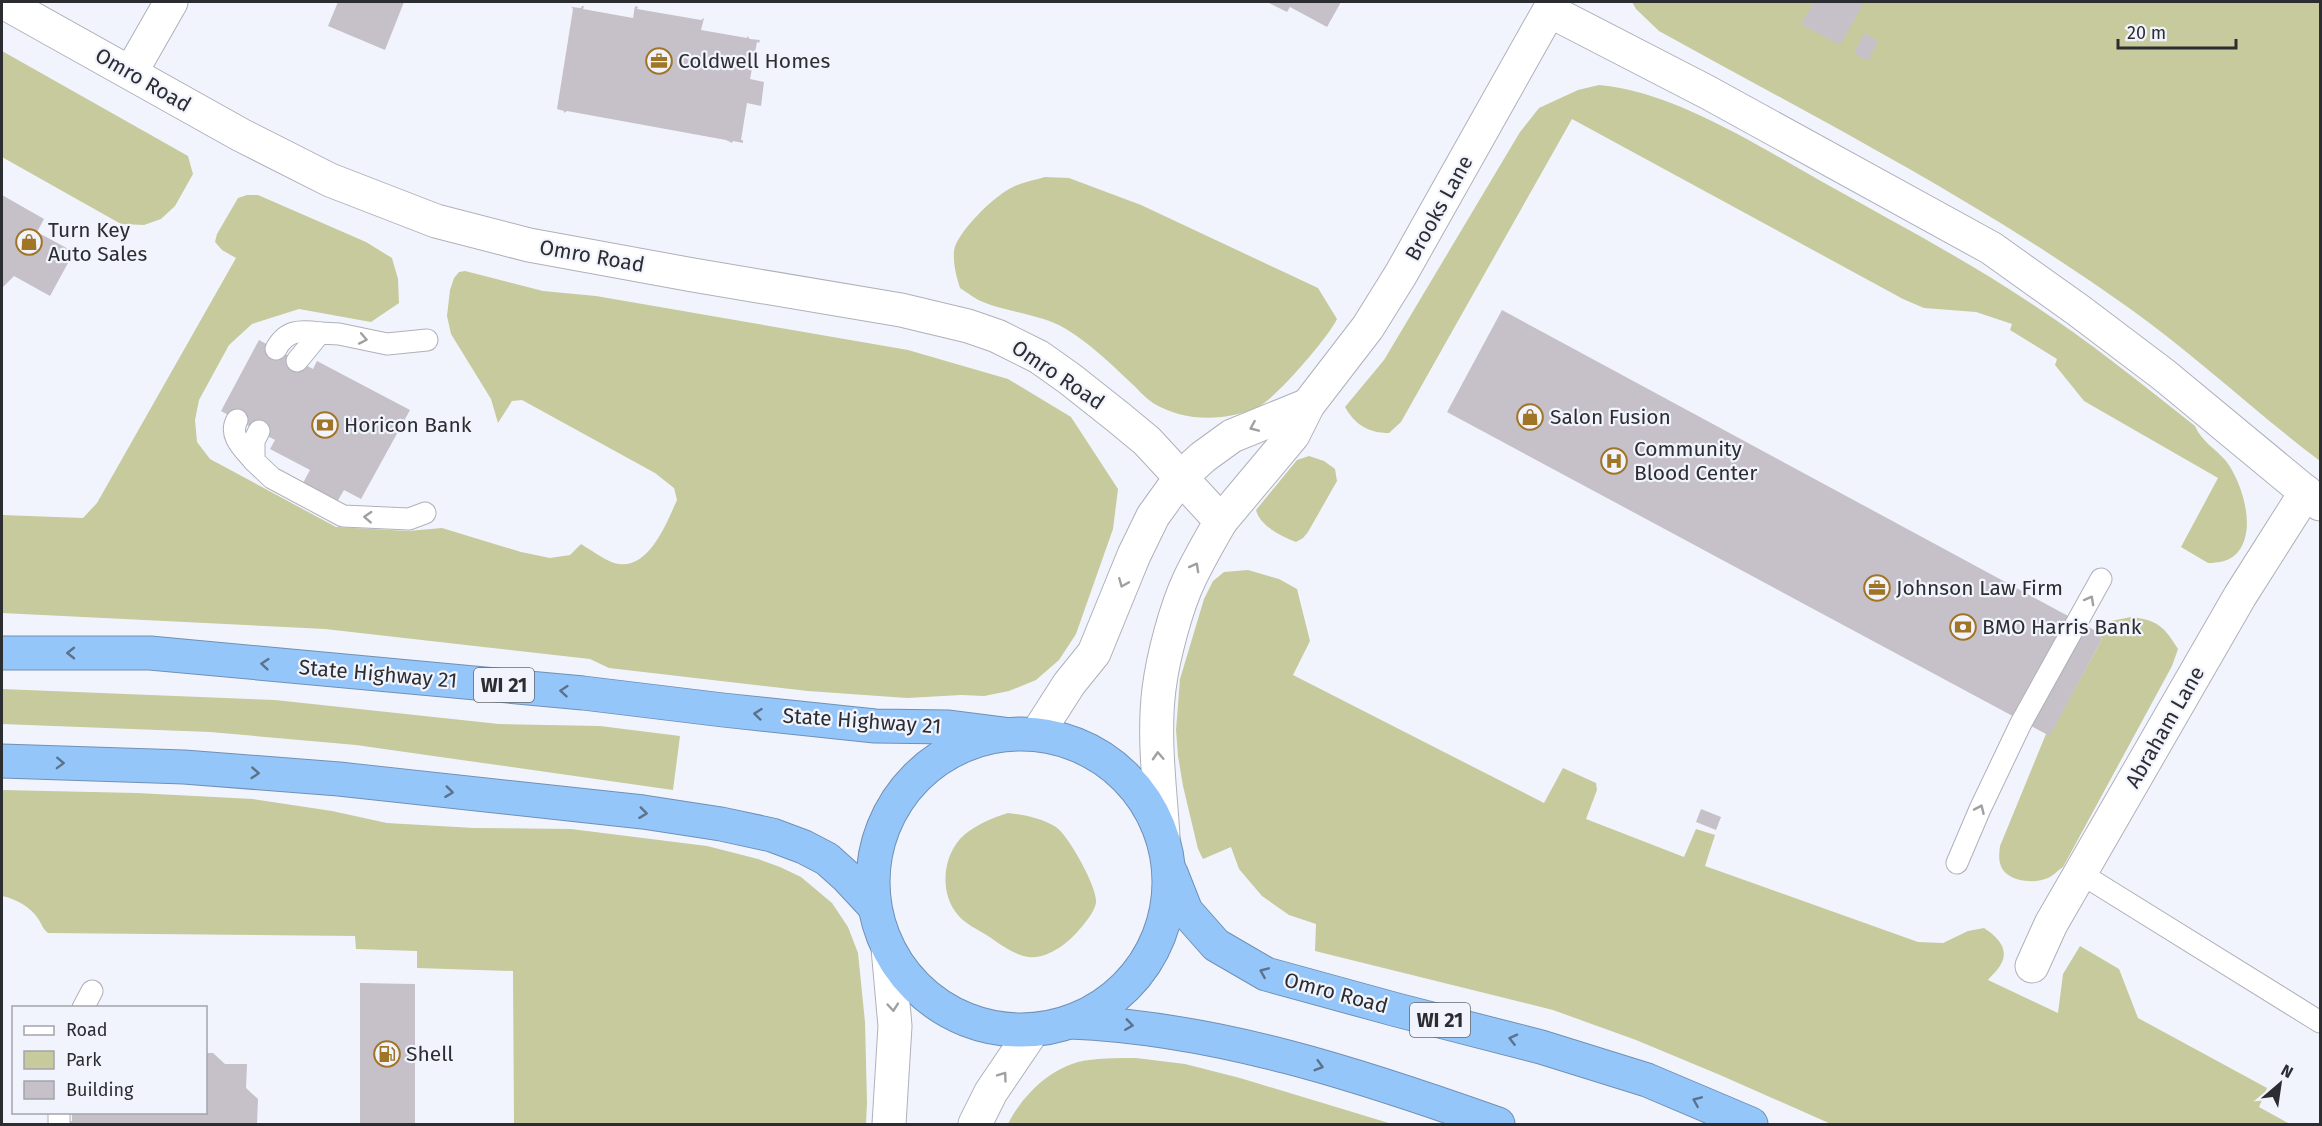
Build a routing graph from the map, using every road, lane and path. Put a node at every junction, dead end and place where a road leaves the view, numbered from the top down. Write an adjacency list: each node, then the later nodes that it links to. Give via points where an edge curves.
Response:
1 (3, 2): 4 (street, Omro Road)
2 (171, 2): 4 (street)
3 (1552, 6): 9 (street, Brooks Lane, via 1401,274 1341,366); 14 (street, via 1991,248 2164,375)
4 (131, 72): 13 (street, Omro Road, via 330,180 436,221 529,245 901,310 997,336 1070,378 1147,441)
5 (320, 333): 6 (lane, one-way to 6, via 387,344); 7 (lane, via 300,330 281,339); 8 (lane)
6 (427, 340)
7 (276, 349)
8 (297, 361)
9 (1308, 405): 13 (street, Brooks Lane, one-way to 13, via 1232,436); 16 (street, Brooks Lane, via 1293,435)
10 (237, 420): 12 (lane, via 235,438)
11 (259, 431): 12 (lane, via 254,441)
12 (254, 461): 15 (lane, one-way to 12, via 409,519 343,516 272,478)
13 (1181, 477): 16 (street, Omro Road); 20 (street, one-way to 20, via 1134,555 1094,652)
14 (2313, 498): 25 (street, Abraham Lane, via 2240,596)
15 (425, 513)
16 (1221, 521): 22 (street, one-way to 16, via 1157,740 1162,672 1189,579)
17 (2101, 579): 23 (lane, one-way to 17, via 2021,723)
18 (2, 653): 19 (highway, State Highway 21 / WI 21, one-way to 18, via 949,727 875,726 583,693 150,653)
19 (1004, 734): 20 (highway); 26 (highway, via 958,747 918,774 889,812 874,858)
20 (1037, 734): 22 (highway, via 1078,745 1115,766 1144,798)
21 (2, 761): 26 (highway, one-way to 26, via 184,767 339,779 722,824 772,835 827,859)
22 (1163, 836): 24 (highway)
23 (1957, 863)
24 (1169, 869): 29 (highway, via 1165,918 1146,963 1113,999); 35 (highway, Omro Road / WI 21, one-way to 24, via 1647,1080 1542,1047 1266,974 1215,945 1186,910)
25 (2080, 873): 28 (street, Abraham Lane); 30 (lane)
26 (874, 906): 27 (highway)
27 (888, 948): 31 (highway, via 914,984 949,1011 990,1026); 32 (street, one-way to 32, via 895,1026)
28 (2032, 966)
29 (1070, 1022): 31 (highway); 34 (highway, one-way to 34, via 1120,1024 1235,1044 1333,1070)
30 (2320, 1022)
31 (1034, 1030): 33 (street, one-way to 31, via 991,1092)
32 (889, 1125)
33 (975, 1125)
34 (1497, 1125)
35 (1751, 1125)

